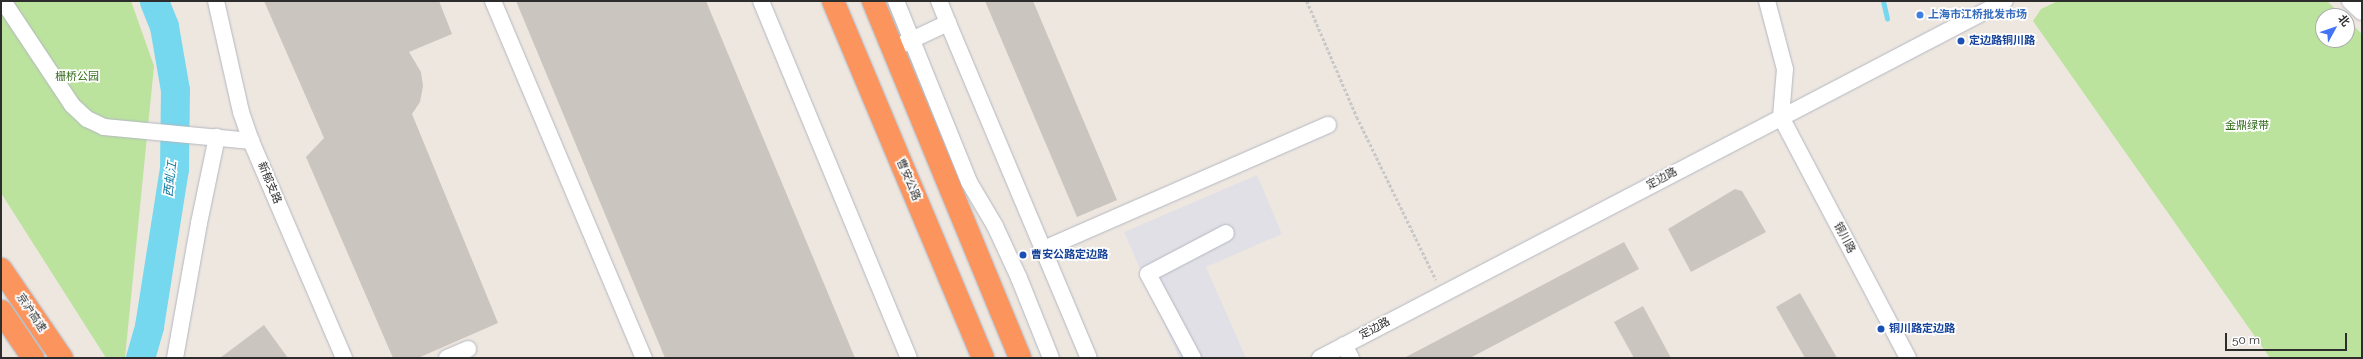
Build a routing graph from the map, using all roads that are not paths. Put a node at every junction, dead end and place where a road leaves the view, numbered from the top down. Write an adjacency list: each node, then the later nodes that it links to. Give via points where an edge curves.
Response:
1 (3, 1): 18 (street, via 72,105 87,119 104,127)
2 (216, 1): 19 (street, 新郁支路, via 241,112)
3 (493, 1): 31 (street)
4 (761, 1): 32 (street)
5 (834, 1): 33 (highway, 曹安公路)
6 (873, 1): 15 (highway)
7 (896, 1): 14 (street)
8 (939, 1): 13 (street)
9 (1767, 1): 16 (street, via 1785,69)
10 (2005, 1): 16 (street, 定边路)
11 (2350, 1): 12 (street)
12 (2362, 12)
13 (948, 23): 14 (street); 21 (street)
14 (912, 40): 15 (street); 35 (street, via 969,182 995,226 1016,271)
15 (892, 49): 34 (highway)
16 (1781, 117): 25 (street, 定边路, via 1443,294); 39 (street, 铜川路)
17 (1328, 126): 21 (street)
18 (213, 137): 19 (street); 28 (street)
19 (251, 141): 29 (street, 新郁支路)
20 (1226, 233): 37 (street, via 1148,274)
21 (1044, 249): 36 (street)
22 (1, 269): 27 (highway, 京沪高速)
23 (1, 311): 26 (highway)
24 (468, 349): 30 (street)
25 (1348, 352): 38 (street, 定边路)
26 (33, 358)
27 (62, 358)
28 (175, 358)
29 (344, 358)
30 (447, 358)
31 (644, 358)
32 (909, 358)
33 (983, 358)
34 (1020, 358)
35 (1051, 358)
36 (1089, 358)
37 (1193, 358)
38 (1320, 358)
39 (1908, 358)

